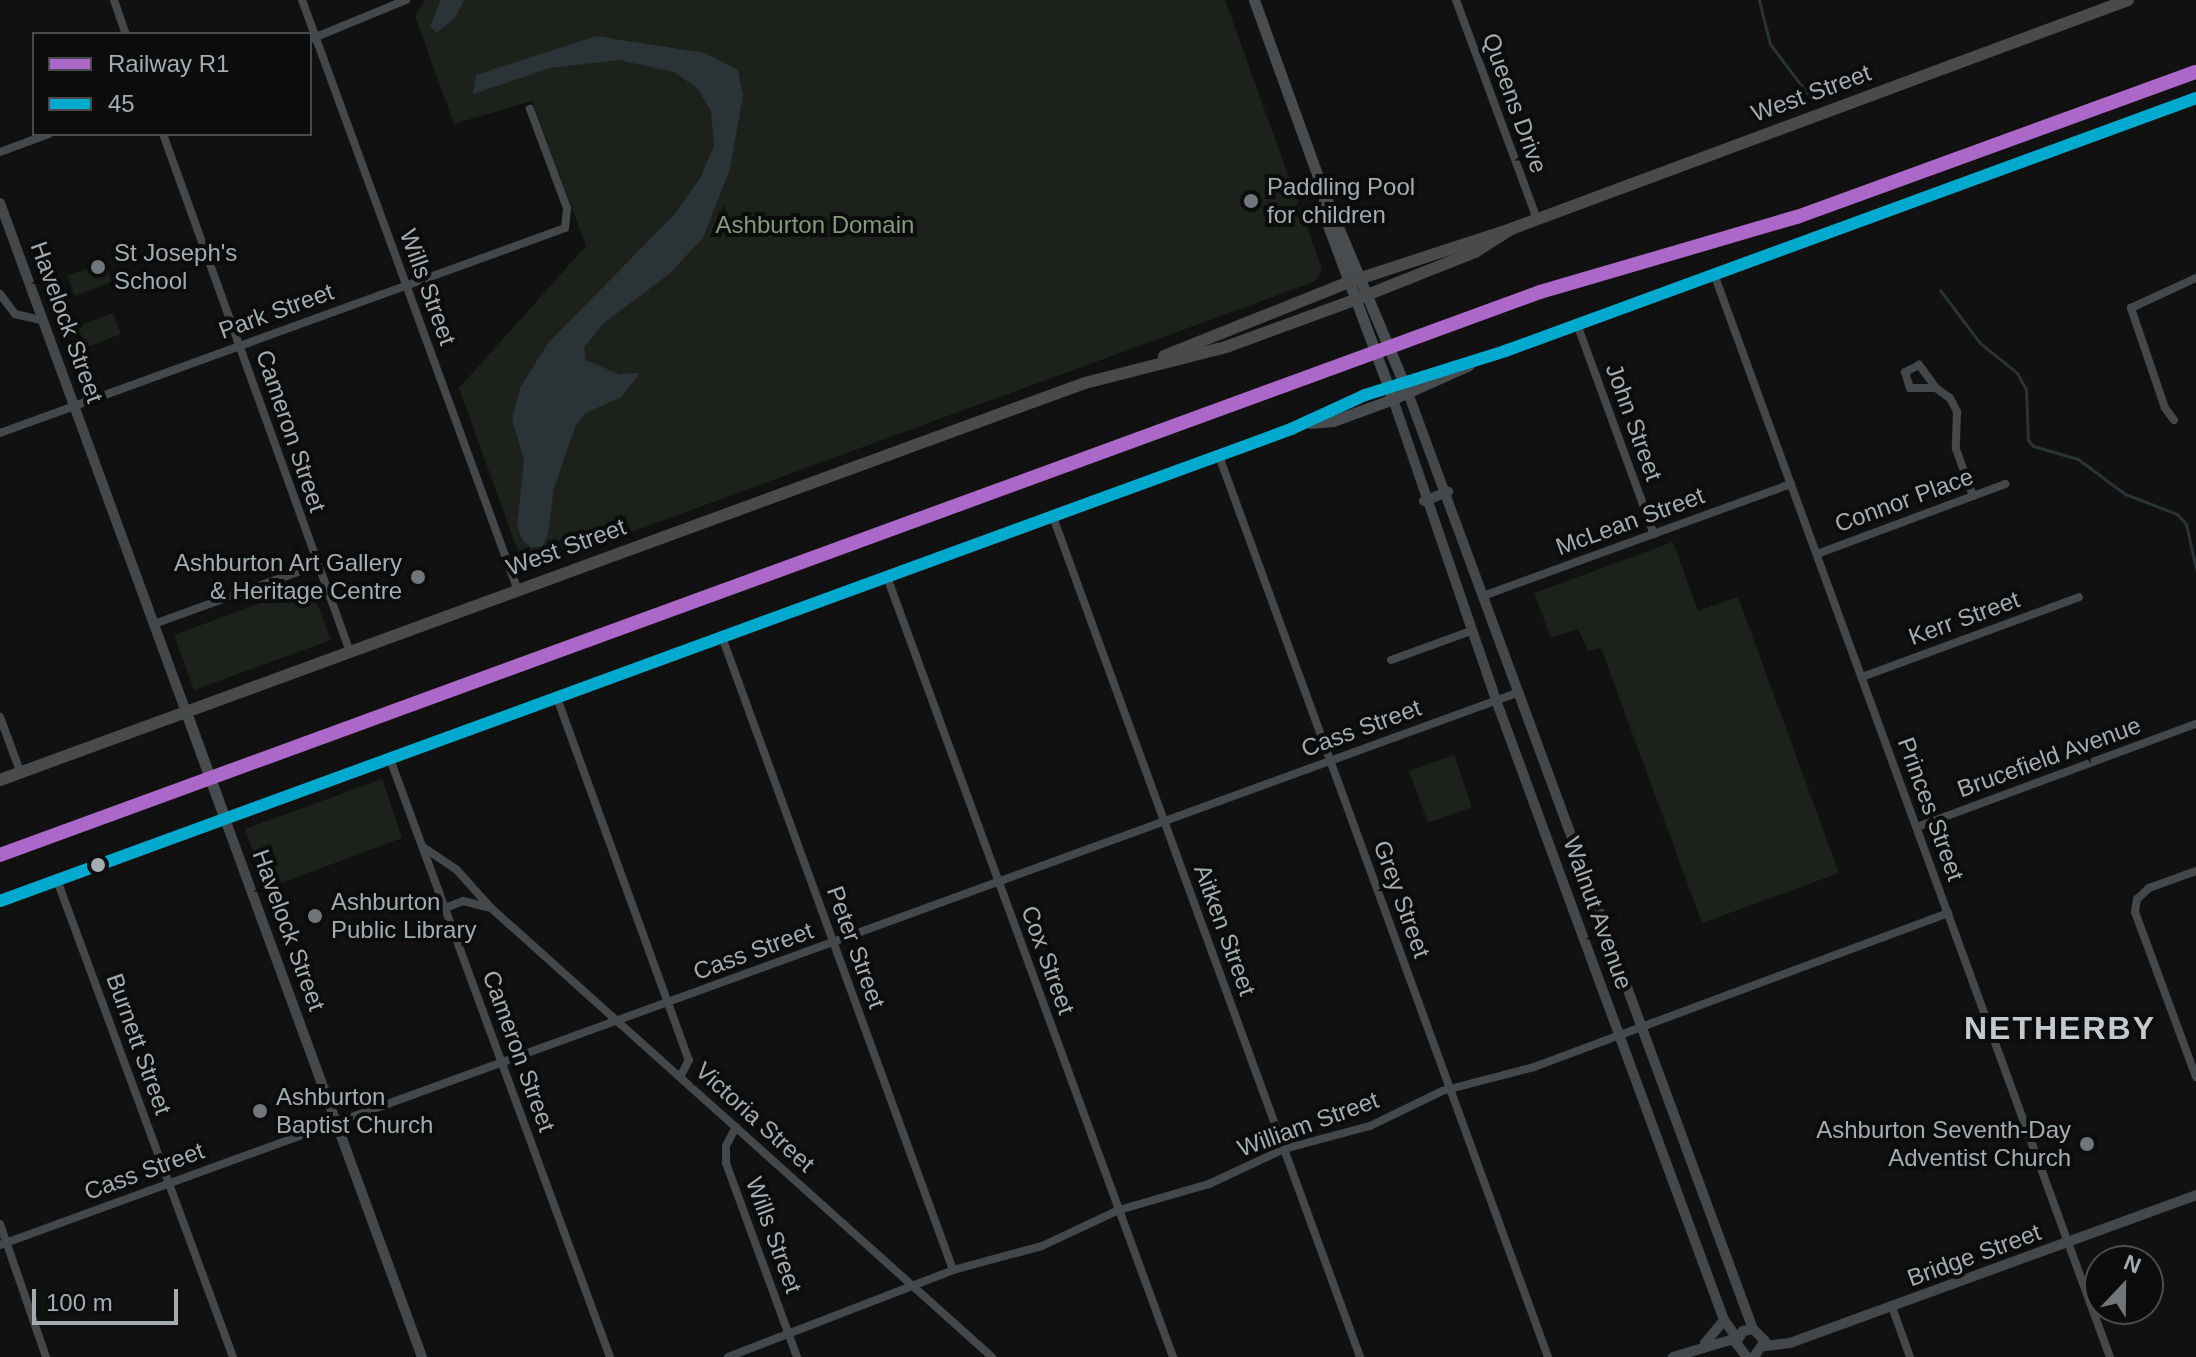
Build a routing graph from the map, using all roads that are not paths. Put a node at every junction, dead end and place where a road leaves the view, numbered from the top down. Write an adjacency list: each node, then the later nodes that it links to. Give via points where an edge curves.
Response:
1 (114, 0): 7 (street)
2 (302, 0): 8 (street, Wills Street)
3 (406, 0): 9 (street)
4 (1254, 0): 20 (main road, Walnut Avenue)
5 (1456, 0): 16 (street, Queens Drive)
6 (2128, 0): 16 (highway, West Street)
7 (125, 32)
8 (311, 32)
9 (313, 38): 21 (street, Wills Street)
10 (2196, 98): 18 (main road)
11 (530, 109): 21 (street, Park Street, via 567,208 565,228)
12 (44, 136): 14 (street)
13 (164, 136): 26 (street, Cameron Street)
14 (0, 152)
15 (0, 203): 24 (street, Havelock Street)
16 (1537, 219): 17 (highway, West Street)
17 (1511, 229): 20 (highway, West Street); 23 (highway, West Street, via 1475,252)
18 (1714, 274): 25 (main road); 39 (street, Princes Street)
19 (2196, 278): 35 (street, via 2136,302 2131,314)
20 (1355, 280): 23 (main road, Walnut Avenue); 27 (highway, West Street)
21 (406, 285): 26 (street, Park Street); 49 (street, Wills Street)
22 (0, 294): 24 (street, via 15,314)
23 (1363, 297): 27 (highway, West Street, via 1226,347); 29 (main road, Walnut Avenue); 30 (main road, Walnut Avenue)
24 (42, 320): 34 (street, Havelock Street)
25 (1577, 324): 28 (main road); 45 (street, John Street)
26 (240, 346): 34 (street, Park Street); 47 (street, Cameron Street)
27 (1151, 362): 49 (highway, West Street)
28 (1473, 362): 29 (main road); 32 (main road)
29 (1402, 382): 30 (main road); 32 (main road, Walnut Avenue)
30 (1389, 387): 33 (main road, Walnut Avenue); 36 (main road, via 1329,409)
31 (1936, 388): 42 (street, via 1957,412 1956,449)
32 (1408, 393): 33 (main road); 41 (street, Walnut Avenue)
33 (1393, 399): 36 (main road, via 1333,421); 43 (street, Walnut Avenue)
34 (74, 406): 37 (street, Park Street); 52 (street, Havelock Street)
35 (2174, 420)
36 (1305, 424): 38 (main road)
37 (0, 433)
38 (1219, 456): 44 (main road); 65 (street, Grey Street)
39 (1791, 484): 45 (street, McLean Street); 46 (street, Princes Street)
40 (2005, 484): 42 (street, Connor Place)
41 (1448, 492): 43 (street); 50 (street, Walnut Avenue)
42 (1973, 496): 46 (street, Connor Place)
43 (1424, 501): 53 (street, Walnut Avenue)
44 (1053, 517): 48 (main road); 69 (street, Aitken Street)
45 (1654, 534): 50 (street, McLean Street)
46 (1817, 554): 57 (street, Princes Street)
47 (317, 565): 52 (street); 55 (street, Cameron Street)
48 (887, 577): 54 (main road); 75 (street, Cox Street)
49 (517, 588): 55 (highway, West Street)
50 (1483, 596): 58 (street, Walnut Avenue)
51 (2079, 597): 57 (street, Kerr Street)
52 (154, 624): 61 (street, Havelock Street)
53 (1471, 631): 56 (street); 60 (street, Walnut Avenue)
54 (722, 637): 59 (main road); 81 (street, Peter Street)
55 (350, 652): 61 (highway, West Street)
56 (1391, 660)
57 (1862, 677): 70 (street, Princes Street)
58 (1519, 692): 60 (street, Cass Street); 84 (street, Walnut Avenue)
59 (557, 698): 64 (main road); 82 (street)
60 (1496, 700): 65 (street, Cass Street); 85 (street, Walnut Avenue)
61 (186, 712): 66 (highway, West Street); 68 (main road, Havelock Street)
62 (0, 717): 66 (street)
63 (2196, 724): 70 (street, Brucefield Avenue)
64 (390, 759): 68 (main road); 71 (street, Cameron Street)
65 (1330, 761): 69 (street, Cass Street); 89 (street, Grey Street)
66 (20, 771): 67 (highway, West Street)
67 (0, 780)
68 (225, 819): 74 (main road); 90 (street, Havelock Street)
69 (1164, 821): 75 (street, Cass Street); 92 (street, Aitken Street)
70 (1917, 827): 80 (street, Princes Street)
71 (423, 847): 73 (street, Victoria Street); 78 (street, Cameron Street)
72 (2196, 871): 88 (street, via 2149,888 2137,899 2135,912)
73 (466, 879): 77 (street); 79 (street, Victoria Street)
74 (57, 880): 76 (main road); 93 (street, Burnett Street)
75 (999, 882): 81 (street, Cass Street); 95 (street, Cox Street)
76 (0, 901)
77 (463, 901): 78 (street); 79 (street, Victoria Street)
78 (445, 908): 86 (street, Cameron Street)
79 (491, 908): 83 (street, Victoria Street)
80 (1948, 913): 84 (street, William Street); 97 (street, Princes Street)
81 (833, 943): 82 (street, Cass Street); 99 (street, Peter Street)
82 (668, 1003): 83 (street, Cass Street); 87 (street, via 689,1060)
83 (618, 1021): 86 (street, Cass Street); 87 (street, Victoria Street)
84 (1642, 1023): 85 (street, William Street); 103 (street, Walnut Avenue)
85 (1619, 1031): 89 (street, William Street, via 1534,1067); 102 (street, Walnut Avenue)
86 (502, 1063): 90 (street, Cass Street); 112 (street, Cameron Street)
87 (680, 1077): 91 (street, Victoria Street)
88 (2196, 1077)
89 (1451, 1089): 92 (street, William Street, via 1370,1126); 118 (street, Grey Street)
90 (336, 1123): 93 (street, Cass Street); 111 (street, Havelock Street)
91 (736, 1127): 100 (street, Victoria Street); 104 (street, Wills Street, via 726,1146 726,1163)
92 (1284, 1149): 95 (street, William Street, via 1209,1184); 117 (street, Aitken Street)
93 (168, 1183): 98 (street, Cass Street); 110 (street, Burnett Street)
94 (2196, 1195): 97 (street, Bridge Street)
95 (1119, 1210): 99 (street, William Street, via 1042,1246); 116 (street, Cox Street)
96 (0, 1224): 98 (street)
97 (2069, 1242): 101 (street, Bridge Street); 121 (street, Princes Street)
98 (2, 1244): 109 (street)
99 (953, 1270): 100 (street, William Street)
100 (914, 1287): 104 (street, William Street); 115 (street, Victoria Street)
101 (1892, 1307): 107 (street, Bridge Street); 120 (street)
102 (1724, 1320): 105 (street, Walnut Avenue); 106 (street)
103 (1753, 1329): 105 (street); 107 (street, Walnut Avenue, via 1761,1333)
104 (789, 1335): 113 (street, William Street); 114 (street, Wills Street)
105 (1737, 1338): 106 (street); 108 (street, Walnut Avenue)
106 (1700, 1347): 119 (street)
107 (1761, 1353)
108 (1739, 1356)
109 (46, 1357)
110 (233, 1357)
111 (422, 1357)
112 (610, 1357)
113 (728, 1357)
114 (797, 1357)
115 (992, 1357)
116 (1173, 1357)
117 (1360, 1357)
118 (1548, 1357)
119 (1673, 1357)
120 (1910, 1357)
121 (2110, 1357)

